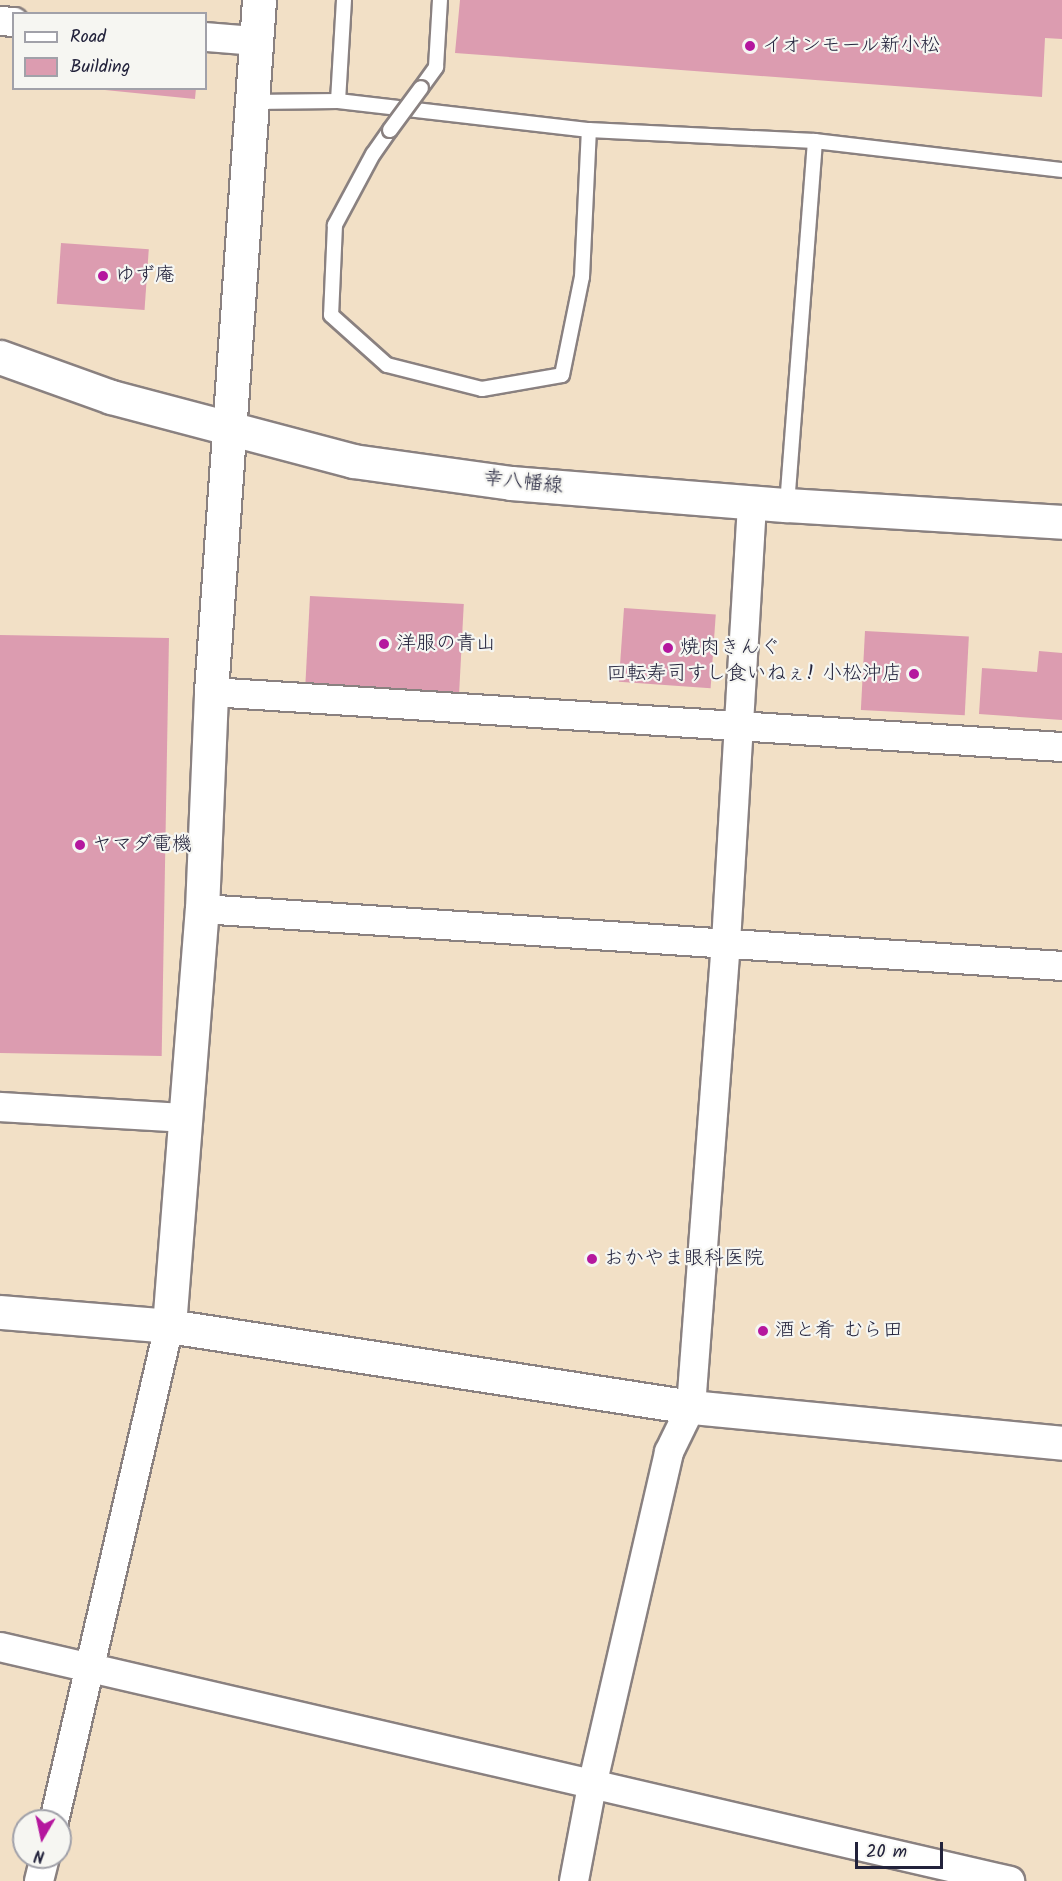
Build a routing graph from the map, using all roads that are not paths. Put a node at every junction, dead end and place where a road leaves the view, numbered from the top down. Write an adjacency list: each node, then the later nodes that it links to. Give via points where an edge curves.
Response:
1 (259, 0): 5 (street)
2 (344, 0): 6 (lane)
3 (440, 0): 8 (lane, bridge, via 436,67 373,154 335,225 331,315 387,365 483,389 562,375 582,277)
4 (207, 38): 5 (street)
5 (255, 41): 7 (street)
6 (338, 101): 7 (lane); 8 (lane)
7 (251, 102): 12 (street)
8 (589, 130): 9 (lane)
9 (815, 141): 10 (lane); 14 (lane)
10 (1062, 170)
11 (0, 357): 12 (street, 幸八幡線, via 111,397)
12 (228, 428): 13 (street, 幸八幡線, via 353,461 511,483); 16 (street)
13 (752, 502): 14 (street, 幸八幡線); 17 (street)
14 (787, 505): 15 (street, 幸八幡線)
15 (1062, 522)
16 (211, 692): 17 (street); 19 (street)
17 (740, 725): 18 (street); 20 (street)
18 (1062, 747)
19 (202, 909): 20 (street); 23 (street)
20 (726, 942): 21 (street); 26 (street)
21 (1062, 966)
22 (0, 1107): 23 (street)
23 (186, 1118): 25 (street)
24 (0, 1312): 25 (street)
25 (170, 1326): 26 (street); 29 (street)
26 (691, 1407): 27 (street); 30 (street, via 669,1452)
27 (1062, 1443)
28 (0, 1647): 29 (street)
29 (91, 1667): 30 (street); 31 (street)
30 (592, 1786): 32 (street); 33 (street)
31 (57, 1809)
32 (574, 1881)
33 (1010, 1881)

